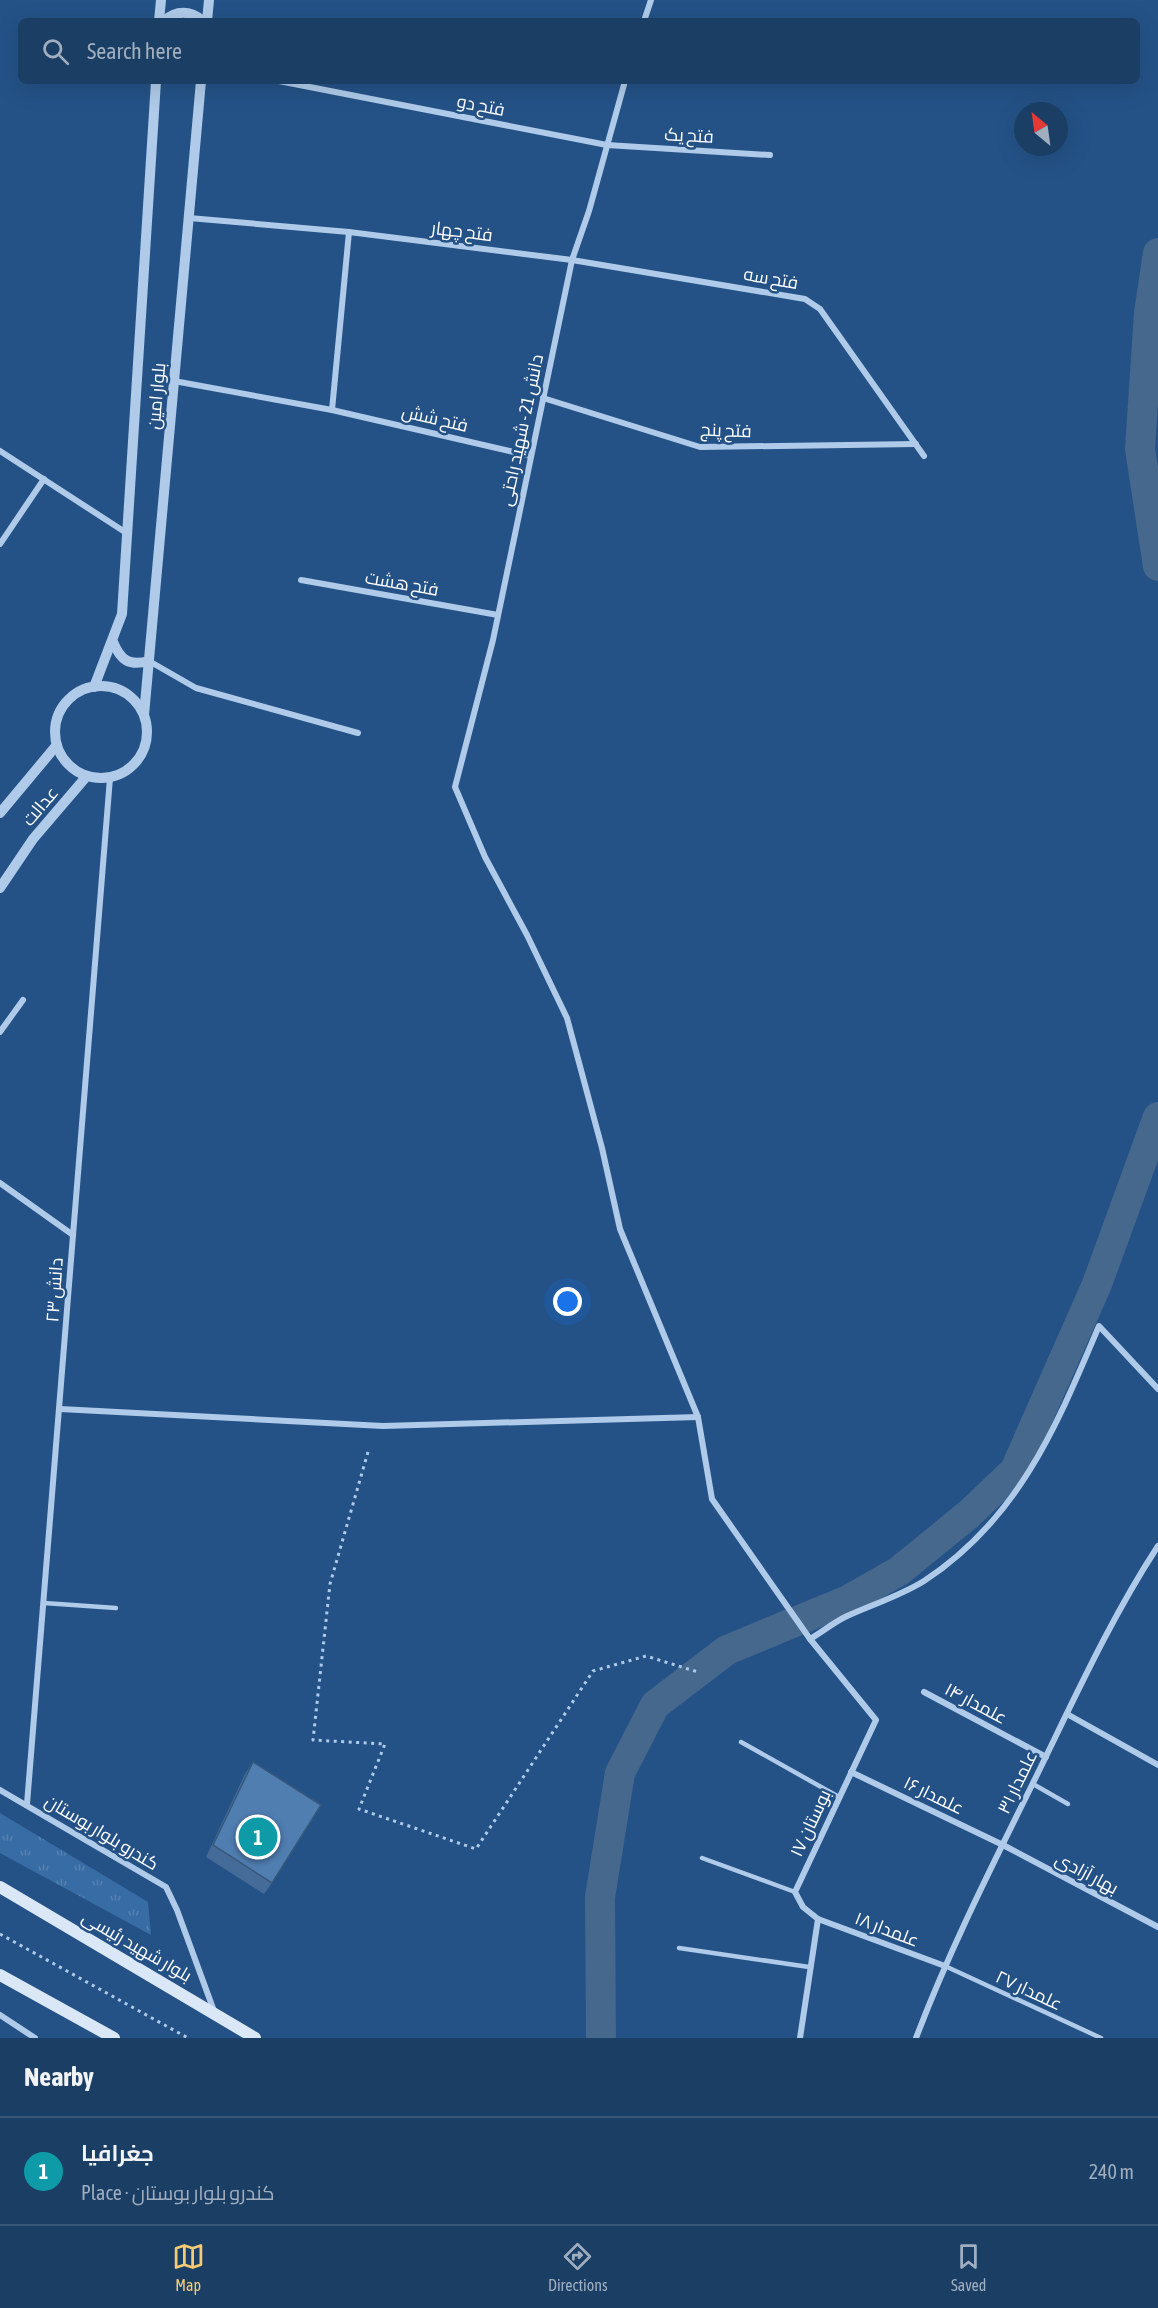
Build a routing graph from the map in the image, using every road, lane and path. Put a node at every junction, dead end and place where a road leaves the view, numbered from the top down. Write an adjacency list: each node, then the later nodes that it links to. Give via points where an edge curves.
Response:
1 (160, 0): 4 (street)
2 (209, 0): 7 (street)
3 (651, 0): 8 (street)
4 (161, 18)
5 (168, 18): 6 (street, via 182,12)
6 (200, 18)
7 (206, 18)
8 (645, 18)
9 (156, 84): 26 (street, بلوار امین)
10 (201, 84): 15 (street, بلوار امین)
11 (294, 84): 13 (street, فتح دو)
12 (624, 84): 13 (street, دانش 21 - شهید راحتی)
13 (607, 145): 14 (street, فتح یک); 17 (street, دانش 21 - شهید راحتی)
14 (771, 155)
15 (189, 218): 16 (street, فتح چهار); 18 (street, بلوار امین)
16 (349, 232): 17 (street, فتح چهار); 20 (street)
17 (572, 260): 19 (street, دانش 21 - شهید راحتی); 21 (street, فتح سه, via 805,299 820,309)
18 (174, 381): 20 (street, فتح شش); 31 (street, بلوار امین)
19 (543, 398): 21 (street, فتح پنج, via 700,447); 23 (street, دانش 21 - شهید راحتی)
20 (332, 410): 23 (street, فتح شش)
21 (916, 444): 24 (street, فتح سه)
22 (0, 451): 25 (street)
23 (531, 456): 29 (street, دانش 21 - شهید راحتی)
24 (924, 456)
25 (44, 479): 26 (street); 27 (street)
26 (129, 534): 30 (street, بلوار امین, via 122,614)
27 (0, 544)
28 (302, 580): 29 (street, فتح هشت)
29 (498, 615): 46 (street, دانش 21 - شهید راحتی, via 455,787 485,856 567,1018 620,1229)
30 (113, 642): 31 (street, via 126,662); 32 (street, بلوار امین)
31 (149, 661): 33 (street, بلوار امین); 34 (street, via 196,688)
32 (94, 687): 33 (street, via 122,691); 35 (street, via 73,695 65,703 55,723)
33 (144, 715): 37 (street, via 145,749 131,768)
34 (358, 733)
35 (56, 746): 36 (street, via 67,765); 38 (street, عدالت)
36 (86, 777): 37 (street); 39 (street, عدالت, via 33,840)
37 (110, 778): 43 (street, دانش ۲۳)
38 (0, 813)
39 (0, 888)
40 (23, 1000): 41 (street)
41 (0, 1032)
42 (0, 1184): 43 (street)
43 (73, 1235): 45 (street, دانش ۲۳)
44 (1158, 1389): 51 (street, via 1099,1326 1030,1473 983,1530 922,1581 842,1619)
45 (60, 1409): 46 (street, via 383,1426); 49 (street, دانش ۲۳)
46 (698, 1417): 51 (street, via 712,1499)
47 (368, 1452): 52 (path, via 330,1584 313,1740 385,1744 359,1809 476,1849 593,1671 646,1656)
48 (1158, 1546): 54 (street, علمدار ۳۱, via 1136,1580)
49 (44, 1603): 50 (lane); 62 (street, دانش ۲۳)
50 (116, 1608)
51 (810, 1639): 58 (street, بوستان ۱۷, via 876,1720)
52 (698, 1672)
53 (924, 1692): 56 (street, علمدار ۱۴)
54 (1067, 1714): 56 (street, علمدار ۳۱); 57 (street)
55 (741, 1742): 61 (lane)
56 (1046, 1757): 59 (street, علمدار ۳۱)
57 (1158, 1765)
58 (851, 1772): 61 (street, بوستان ۱۷); 64 (street, علمدار ۱۶)
59 (1032, 1784): 63 (lane); 64 (street, علمدار ۳۱)
60 (0, 1790): 62 (street, کندرو بلوار بوستان)
61 (839, 1797): 67 (street, بوستان ۱۷)
62 (27, 1804): 75 (street, کندرو بلوار بوستان, via 166,1887)
63 (1068, 1804)
64 (1003, 1845): 69 (street, بهار آزادی); 72 (street, علمدار ۳۱)
65 (702, 1858): 67 (lane)
66 (0, 1887): 75 (main road, بلوار شهید رئیسی)
67 (795, 1892): 68 (street, via 803,1907)
68 (818, 1919): 72 (street, علمدار ۱۸); 73 (street)
69 (1158, 1927)
70 (0, 1934): 79 (path)
71 (679, 1948): 73 (lane)
72 (945, 1966): 82 (street, علمدار ۳۱); 83 (lane, علمدار ۲۷)
73 (809, 1967): 81 (street)
74 (0, 1975): 78 (main road)
75 (214, 2012): 80 (main road, بلوار شهید رئیسی)
76 (0, 2015): 77 (street)
77 (35, 2038)
78 (114, 2038)
79 (188, 2038)
80 (255, 2038)
81 (800, 2038)
82 (916, 2038)
83 (1101, 2038)

